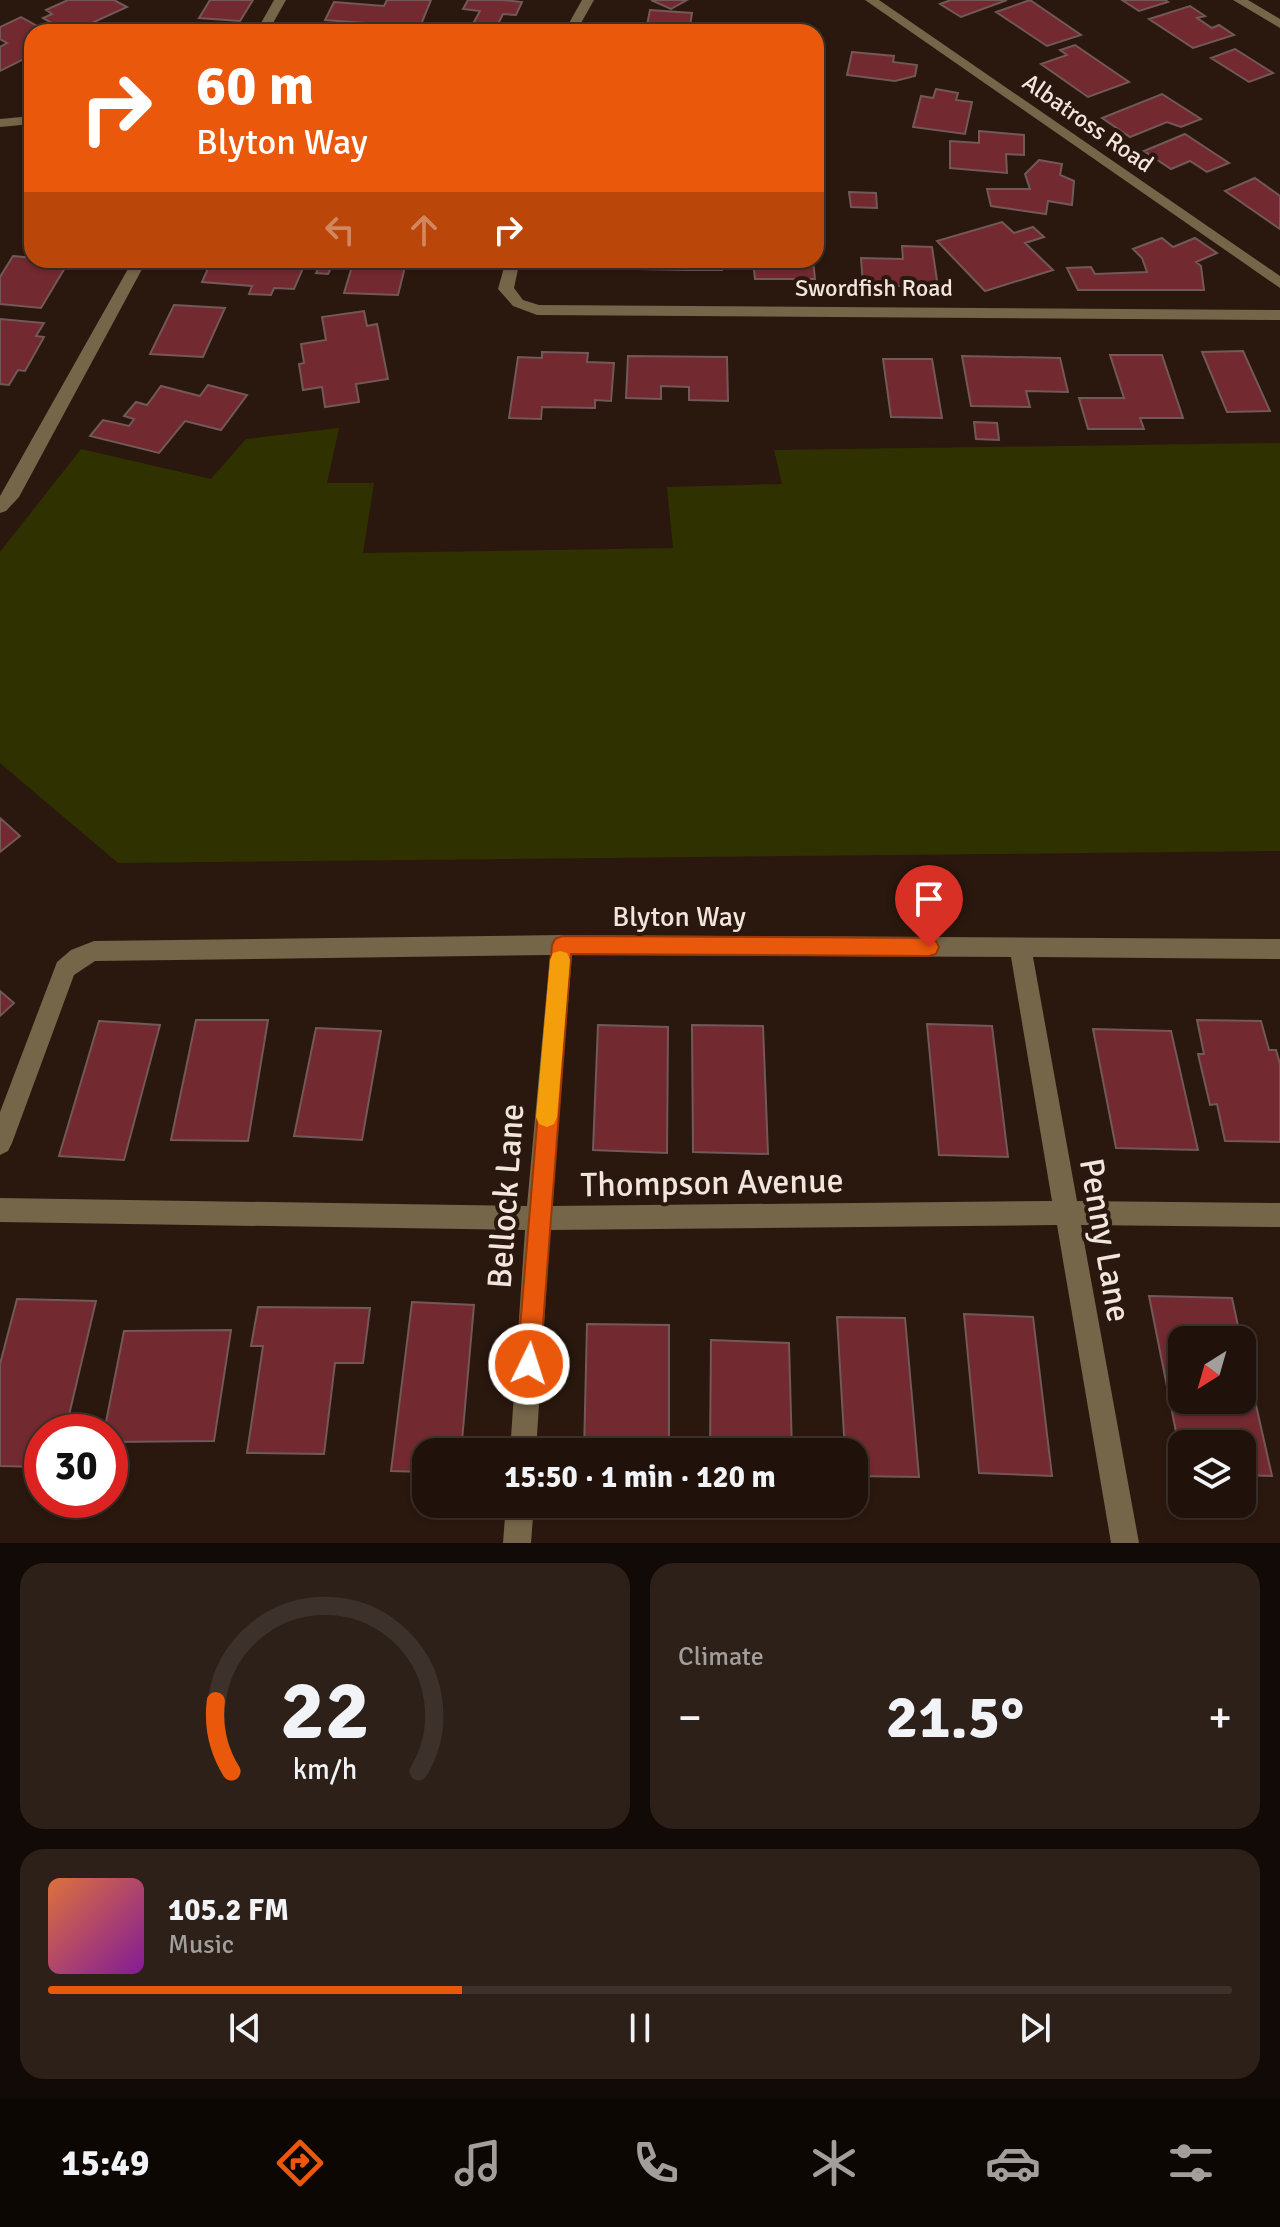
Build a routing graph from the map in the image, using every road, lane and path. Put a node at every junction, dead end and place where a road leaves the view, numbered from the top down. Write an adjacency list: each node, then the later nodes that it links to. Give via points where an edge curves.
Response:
1 (280, 0): 5 (street)
2 (588, 0): 6 (street)
3 (871, 0): 12 (street, Albatross Road)
4 (1239, 0): 7 (street)
5 (266, 24)
6 (574, 24)
7 (1280, 24)
8 (24, 121): 9 (street)
9 (0, 123)
10 (136, 268): 14 (street, via 13,493)
11 (511, 268): 13 (street, Swordfish Road, via 506,289 518,303 537,310)
12 (1280, 283)
13 (1280, 315)
14 (0, 507)
15 (562, 945): 16 (street, Blyton Way); 18 (street, Blyton Way, via 94,951 65,969); 22 (street, Bellock Lane)
16 (1020, 948): 17 (street, Blyton Way); 20 (street, Penny Lane)
17 (1280, 949)
18 (0, 1143)
19 (0, 1210): 22 (street, Thompson Avenue)
20 (1066, 1213): 21 (street, Thompson Avenue); 22 (street, Thompson Avenue); 26 (street, Penny Lane)
21 (1280, 1215)
22 (538, 1218): 23 (street, Bellock Lane)
23 (524, 1438)
24 (519, 1518): 25 (street)
25 (517, 1543)
26 (1125, 1543)

